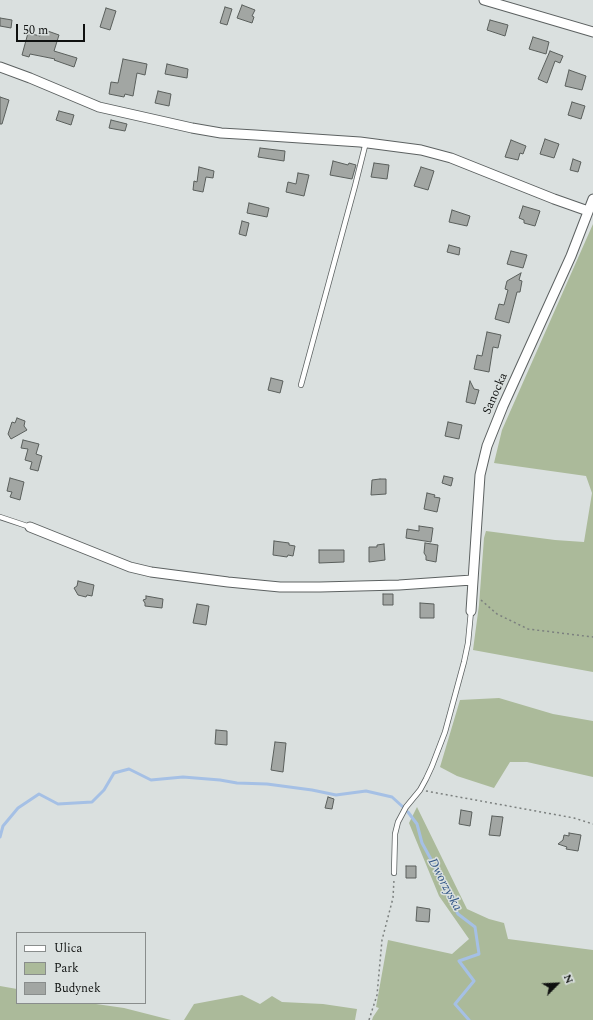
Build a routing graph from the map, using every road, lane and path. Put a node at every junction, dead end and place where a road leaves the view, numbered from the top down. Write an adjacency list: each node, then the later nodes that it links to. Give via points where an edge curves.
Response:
1 (484, 0): 2 (street)
2 (593, 32)
3 (0, 67): 4 (street, via 99,107 192,128 221,133)
4 (366, 142): 6 (street, via 422,150 451,158); 7 (lane)
5 (593, 198): 6 (street, Sanocka)
6 (588, 211): 10 (street, Sanocka, via 571,256 487,446 480,475)
7 (301, 385)
8 (0, 517): 9 (lane)
9 (30, 527): 10 (street, via 130,568 228,582 280,587 320,587)
10 (472, 580): 11 (street, Sanocka)
11 (472, 592): 12 (street, Sanocka); 13 (path, via 498,614 528,629)
12 (471, 611): 14 (lane, via 468,643 445,732)
13 (593, 637)
14 (420, 790): 15 (path, via 574,818); 16 (lane, via 398,822 395,834)
15 (593, 824)
16 (394, 873): 17 (path, via 393,898 382,940 378,995)
17 (369, 1020)

